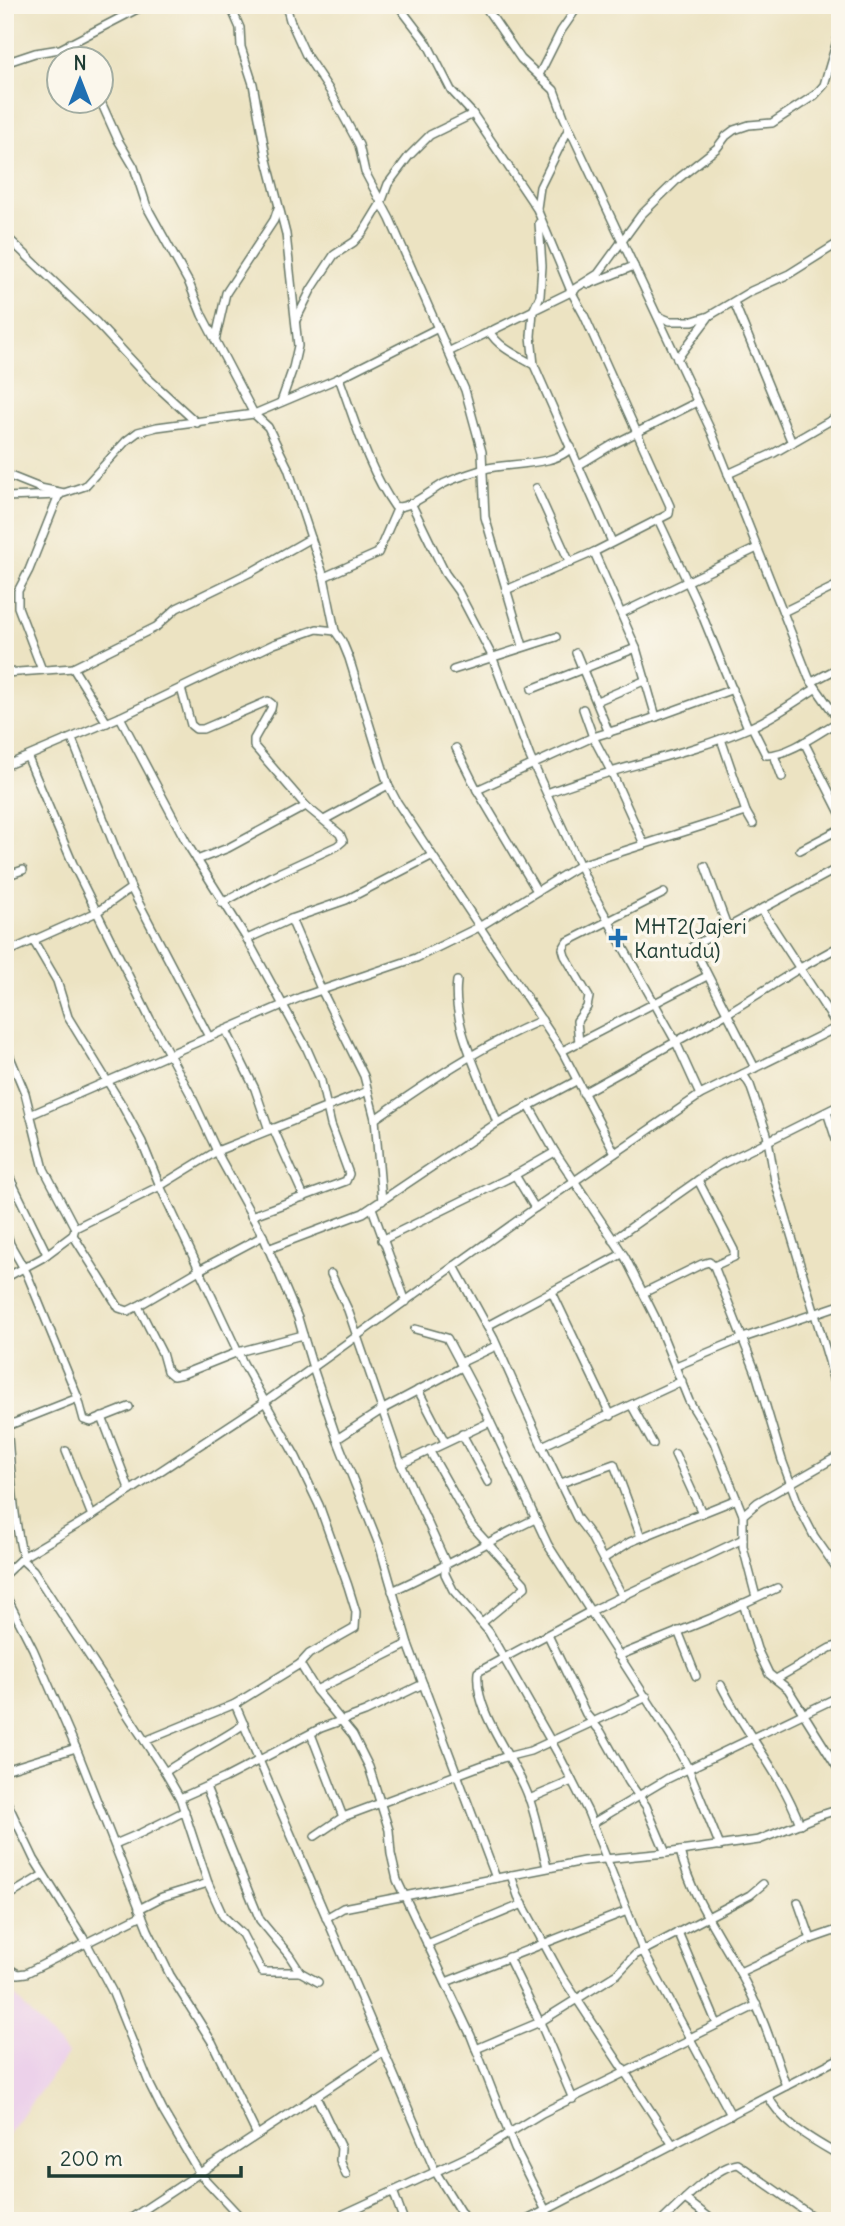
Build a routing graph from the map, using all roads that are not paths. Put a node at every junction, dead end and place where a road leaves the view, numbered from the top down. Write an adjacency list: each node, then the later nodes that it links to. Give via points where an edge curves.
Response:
1 (145, 5): 8 (street)
2 (230, 5): 16 (street, via 240,28)
3 (286, 5): 15 (street, via 306,55 359,145 365,172)
4 (398, 5): 12 (street, via 427,43 452,90)
5 (484, 5): 11 (street, via 521,59)
6 (579, 5): 11 (street)
7 (840, 31): 19 (street, via 824,85 815,95 772,123 749,125 726,136 641,215)
8 (70, 43): 9 (street); 10 (street)
9 (72, 46)
10 (5, 63)
11 (539, 75): 14 (street, via 554,90)
12 (473, 114): 15 (street, via 430,135 388,184); 17 (street)
13 (108, 116): 30 (street, via 134,167 147,207)
14 (569, 128): 17 (street, via 540,187); 19 (street)
15 (381, 203): 27 (street, via 364,231 334,255); 28 (street)
16 (278, 208): 27 (street, via 286,234); 30 (street, via 226,293)
17 (537, 209): 22 (street); 24 (street, via 542,267 540,296)
18 (5, 235): 39 (street)
19 (622, 241): 21 (street); 22 (street, via 598,274)
20 (840, 242): 23 (street)
21 (634, 266): 22 (street); 25 (street)
22 (570, 292): 24 (street); 40 (street)
23 (734, 302): 26 (street); 41 (street)
24 (533, 311): 29 (street); 33 (street)
25 (657, 316): 26 (street, via 670,321); 32 (street)
26 (709, 316): 32 (street)
27 (296, 321): 35 (street, via 298,346)
28 (438, 328): 31 (street); 34 (street)
29 (489, 331): 31 (street); 33 (street, via 507,350)
30 (216, 338): 37 (street)
31 (448, 352): 44 (street, via 465,390)
32 (677, 359): 36 (street)
33 (534, 365): 42 (street)
34 (339, 378): 35 (street); 51 (street, via 384,489)
35 (281, 402): 37 (street)
36 (697, 402): 40 (street); 46 (street)
37 (254, 414): 39 (street); 53 (street, via 268,427 288,468)
38 (840, 415): 41 (street)
39 (197, 423): 48 (street, via 138,432 85,486)
40 (636, 432): 43 (street); 52 (street, via 670,506 669,514)
41 (792, 443): 46 (street)
42 (571, 447): 43 (street); 44 (street, via 553,459)
43 (579, 465): 54 (street)
44 (484, 469): 50 (street); 61 (street, via 485,517)
45 (5, 474): 48 (street)
46 (729, 474): 55 (street)
47 (536, 488): 57 (street)
48 (61, 495): 49 (street); 73 (street, via 18,591 18,607)
49 (5, 497)
50 (411, 503): 51 (street); 69 (street)
51 (398, 507): 58 (street, via 378,553)
52 (658, 519): 54 (street); 59 (street)
53 (311, 538): 58 (street); 71 (street, via 177,608 156,627)
54 (612, 542): 56 (street)
55 (757, 548): 59 (street); 62 (street)
56 (594, 551): 57 (street); 63 (street)
57 (570, 563): 61 (street)
58 (324, 577): 64 (street)
59 (688, 583): 63 (street); 79 (street)
60 (840, 583): 62 (street)
61 (506, 590): 66 (street)
62 (783, 612): 77 (street)
63 (622, 613): 67 (street)
64 (335, 631): 78 (street, via 299,634); 100 (street, via 349,658)
65 (556, 636): 66 (street)
66 (523, 646): 69 (street)
67 (636, 648): 72 (street); 76 (street)
68 (576, 653): 72 (street)
69 (492, 656): 74 (street); 96 (street)
70 (840, 667): 77 (street)
71 (73, 668): 73 (street); 86 (street)
72 (583, 669): 80 (street); 81 (street)
73 (42, 670): 75 (street)
74 (453, 670)
75 (5, 673)
76 (646, 680): 81 (street); 84 (street)
77 (814, 685): 85 (street); 87 (street)
78 (181, 688): 83 (street); 103 (street, via 196,729 268,701 272,704 254,746)
79 (733, 689): 84 (street); 87 (street)
80 (532, 690)
81 (597, 701): 88 (street)
82 (583, 709): 89 (street)
83 (120, 717): 86 (street); 112 (street)
84 (656, 717): 88 (street)
85 (840, 722): 92 (street)
86 (107, 723): 90 (street)
87 (750, 727): 91 (street); 94 (street, via 766,755)
88 (609, 733): 89 (street)
89 (593, 737): 96 (street); 98 (street)
90 (72, 739): 95 (street); 118 (street)
91 (721, 739): 98 (street); 104 (street)
92 (804, 742): 94 (street); 105 (street)
93 (456, 748): 101 (street)
94 (774, 755): 99 (street)
95 (28, 758): 97 (street); 123 (street)
96 (534, 765): 101 (street); 102 (street)
97 (5, 766)
98 (611, 771): 102 (street); 109 (street)
99 (782, 777)
100 (388, 785): 106 (street); 111 (street)
101 (477, 790): 119 (street)
102 (547, 793): 113 (street)
103 (306, 806): 106 (street); 112 (street)
104 (746, 811): 107 (street); 109 (street)
105 (840, 813)
106 (324, 820): 121 (street, via 340,834 343,841 337,846)
107 (753, 824)
108 (840, 829): 110 (street)
109 (644, 844): 113 (street)
110 (800, 850)
111 (431, 856): 124 (street, via 346,900); 127 (street)
112 (197, 860): 121 (street)
113 (580, 864): 119 (street); 125 (street)
114 (705, 866): 126 (street)
115 (840, 867): 122 (street)
116 (23, 870): 117 (street)
117 (5, 876)
118 (131, 888): 123 (street); 142 (street)
119 (537, 891): 127 (street)
120 (664, 892): 125 (street)
121 (222, 903): 128 (street)
122 (761, 909): 126 (street); 132 (street)
123 (97, 912): 129 (street); 147 (street)
124 (291, 919): 128 (street); 135 (street)
125 (608, 920): 136 (street); 144 (street, via 567,942 563,949 589,997 577,1021)
126 (727, 926): 133 (street, via 693,946)
127 (479, 927): 135 (street, via 416,958); 139 (street)
128 (247, 939): 137 (street)
129 (33, 940): 131 (street); 151 (street, via 57,981 68,1017)
130 (840, 946): 132 (street)
131 (5, 953)
132 (800, 968): 138 (street); 140 (street)
133 (707, 975): 136 (street); 138 (street)
134 (457, 981): 148 (street, via 459,1019)
135 (321, 989): 137 (street); 153 (street)
136 (653, 1002): 143 (street); 144 (street)
137 (282, 1005): 141 (street); 157 (street, via 307,1049)
138 (726, 1014): 143 (street); 149 (street)
139 (542, 1020): 146 (street); 148 (street)
140 (839, 1027): 149 (street)
141 (226, 1030): 142 (street); 163 (street)
142 (209, 1037): 147 (street)
143 (675, 1040): 154 (street); 155 (street)
144 (579, 1043): 146 (street)
145 (5, 1045): 160 (street)
146 (562, 1051): 152 (street)
147 (168, 1054): 151 (street); 165 (street)
148 (472, 1055): 161 (street); 162 (street)
149 (755, 1068): 150 (street)
150 (743, 1074): 155 (street); 164 (street)
151 (107, 1081): 160 (street); 173 (street)
152 (576, 1081): 154 (street); 158 (street)
153 (368, 1091): 157 (street); 161 (street)
154 (583, 1093): 168 (street)
155 (700, 1095): 168 (street)
156 (840, 1105): 159 (street)
157 (327, 1107): 163 (street); 174 (street, via 349,1178)
158 (529, 1107): 162 (street); 166 (street)
159 (827, 1112): 164 (street); 167 (street)
160 (30, 1115): 180 (street, via 44,1169)
161 (375, 1119): 175 (street)
162 (497, 1124): 175 (street)
163 (271, 1129): 165 (street); 174 (street)
164 (768, 1141): 171 (street); 198 (street, via 775,1181)
165 (217, 1151): 173 (street); 178 (street)
166 (555, 1152): 170 (street); 172 (street)
167 (840, 1152)
168 (615, 1153): 172 (street)
169 (5, 1168): 185 (street)
170 (515, 1175): 177 (street); 182 (street)
171 (698, 1180): 183 (street); 188 (street, via 735,1254)
172 (574, 1182): 177 (street); 183 (street)
173 (160, 1185): 180 (street); 190 (street)
174 (304, 1197): 178 (street)
175 (382, 1202): 176 (street)
176 (372, 1208): 182 (street); 184 (street)
177 (535, 1208): 187 (street)
178 (251, 1216): 181 (street)
179 (5, 1228): 189 (street)
180 (74, 1232): 185 (street); 197 (street, via 119,1308 128,1311)
181 (262, 1236): 184 (street); 190 (street)
182 (382, 1240): 195 (street)
183 (613, 1240): 186 (street)
184 (268, 1249): 201 (street)
185 (47, 1254): 189 (street)
186 (622, 1254): 193 (street); 194 (street)
187 (454, 1266): 195 (street); 199 (street)
188 (714, 1266): 194 (street, via 702,1264); 203 (street)
189 (22, 1268): 192 (street); 211 (street)
190 (201, 1269): 197 (street); 205 (street)
191 (331, 1273): 202 (street)
192 (5, 1278)
193 (552, 1292): 199 (street); 218 (street)
194 (643, 1293): 207 (street)
195 (406, 1303): 202 (street)
196 (840, 1305): 198 (street)
197 (138, 1306): 205 (street, via 173,1376)
198 (815, 1312): 203 (street); 217 (street)
199 (487, 1326): 204 (street)
200 (415, 1329): 206 (street, via 447,1338)
201 (303, 1335): 205 (street); 208 (street)
202 (357, 1337): 208 (street); 216 (street)
203 (743, 1338): 207 (street); 234 (street)
204 (496, 1346): 206 (street); 226 (street)
205 (238, 1352): 212 (street)
206 (461, 1365): 210 (street); 220 (street)
207 (676, 1366): 209 (street)
208 (313, 1368): 212 (street); 223 (street)
209 (682, 1381): 213 (street); 237 (street)
210 (418, 1390): 216 (street); 224 (street)
211 (78, 1398): 219 (street, via 87,1422); 221 (street)
212 (265, 1402): 236 (street); 264 (street, via 319,1505 357,1617 355,1628)
213 (632, 1406): 218 (street); 225 (street)
214 (5, 1407): 221 (street)
215 (129, 1407): 219 (street)
216 (383, 1409): 223 (street); 232 (street)
217 (840, 1409)
218 (611, 1416): 226 (street)
219 (102, 1417): 236 (street)
220 (490, 1422): 222 (street); 241 (street)
221 (7, 1426): 227 (street)
222 (462, 1434): 224 (street); 233 (street)
223 (337, 1438): 251 (street, via 380,1547)
224 (445, 1442): 228 (street)
225 (653, 1444)
226 (542, 1446): 235 (street)
227 (8, 1448): 245 (street)
228 (429, 1450): 232 (street); 244 (street)
229 (66, 1451): 240 (street)
230 (675, 1454): 238 (street)
231 (840, 1455): 234 (street)
232 (401, 1464): 247 (street)
233 (488, 1482)
234 (792, 1482): 239 (street); 248 (street, via 814,1536)
235 (561, 1483): 242 (street, via 614,1464); 246 (street)
236 (130, 1491): 240 (street)
237 (737, 1499): 238 (street); 239 (street)
238 (702, 1513): 242 (street)
239 (743, 1515): 243 (street)
240 (92, 1516): 245 (street)
241 (535, 1519): 244 (street); 256 (street)
242 (641, 1537): 246 (street)
243 (743, 1539): 253 (street); 254 (street)
244 (486, 1543): 247 (street); 257 (street, via 525,1587)
245 (22, 1558): 249 (street); 279 (street)
246 (603, 1559): 253 (street)
247 (444, 1567): 251 (street); 257 (street, via 453,1590)
248 (840, 1573)
249 (5, 1574)
250 (777, 1588): 254 (street)
251 (392, 1591): 260 (street)
252 (5, 1594): 281 (street)
253 (623, 1597): 256 (street)
254 (756, 1597): 255 (street)
255 (743, 1603): 258 (street); 266 (street, via 757,1649)
256 (591, 1611): 259 (street); 262 (street)
257 (482, 1623): 263 (street)
258 (678, 1631): 262 (street); 265 (street)
259 (548, 1635): 263 (street); 276 (street)
260 (408, 1644): 267 (street); 269 (street)
261 (840, 1645): 266 (street)
262 (618, 1656): 271 (street)
263 (503, 1657): 280 (street); 282 (street, via 478,1672 477,1680 485,1710)
264 (300, 1664): 269 (street); 272 (street)
265 (696, 1675)
266 (776, 1679): 273 (street)
267 (423, 1685): 274 (street); 288 (street)
268 (721, 1685): 278 (street)
269 (316, 1690): 274 (street)
270 (840, 1696): 273 (street)
271 (647, 1697): 276 (street); 285 (street)
272 (235, 1704): 275 (street); 279 (street)
273 (803, 1714): 278 (street); 287 (street)
274 (341, 1721): 277 (street); 295 (street, via 369,1766)
275 (244, 1724): 283 (street); 286 (street)
276 (593, 1724): 280 (street); 291 (street)
277 (311, 1734): 283 (street); 298 (street)
278 (751, 1737): 285 (street); 300 (street, via 781,1781)
279 (145, 1741): 286 (street)
280 (551, 1742): 282 (street); 289 (street)
281 (76, 1748): 284 (street); 302 (street)
282 (508, 1758): 288 (street); 294 (street)
283 (261, 1760): 290 (street); 319 (street)
284 (5, 1770)
285 (689, 1770): 291 (street); 303 (street)
286 (165, 1772): 293 (street)
287 (840, 1772)
288 (458, 1774): 295 (street); 310 (street)
289 (572, 1781): 294 (street); 299 (street)
290 (206, 1787): 293 (street); 330 (street, via 260,1920)
291 (637, 1795): 299 (street); 305 (street)
292 (5, 1798): 308 (street)
293 (180, 1798): 297 (street)
294 (529, 1799): 307 (street)
295 (381, 1804): 298 (street); 313 (street)
296 (840, 1809): 300 (street)
297 (185, 1811): 302 (street); 311 (street)
298 (344, 1817): 301 (street)
299 (593, 1822): 306 (street)
300 (800, 1824): 303 (street, via 759,1840)
301 (315, 1836)
302 (114, 1844): 318 (street)
303 (720, 1846): 304 (street)
304 (680, 1851): 305 (street); 320 (street, via 688,1880)
305 (666, 1853): 306 (street)
306 (606, 1859): 307 (street); 317 (street)
307 (547, 1867): 309 (street)
308 (43, 1875): 314 (street); 324 (street)
309 (511, 1875): 310 (street); 316 (street)
310 (496, 1878): 313 (street)
311 (208, 1883): 318 (street, via 162,1897); 330 (street, via 223,1916 242,1934 262,1972)
312 (764, 1884): 320 (street)
313 (404, 1897): 319 (street, via 344,1908); 326 (street)
314 (5, 1898)
315 (798, 1902): 323 (street)
316 (523, 1904): 325 (street); 326 (street)
317 (627, 1911): 325 (street); 327 (street)
318 (140, 1912): 324 (street); 349 (street)
319 (326, 1918): 340 (street)
320 (708, 1918): 322 (street); 331 (street)
321 (840, 1929): 323 (street)
322 (678, 1932): 327 (street); 337 (street)
323 (811, 1939): 331 (street)
324 (86, 1942): 329 (street, via 26,1973); 353 (street, via 112,1991 150,2085)
325 (545, 1943): 328 (street); 334 (street)
326 (427, 1944): 333 (street)
327 (643, 1951): 334 (street); 338 (street)
328 (508, 1958): 333 (street); 336 (street)
329 (5, 1966)
330 (300, 1972): 332 (street)
331 (740, 1972): 335 (street)
332 (318, 1982)
333 (446, 1982): 339 (street)
334 (578, 1998): 336 (street); 342 (street)
335 (757, 2005): 337 (street); 343 (street)
336 (540, 2022): 339 (street); 346 (street)
337 (717, 2024): 338 (street)
338 (690, 2039): 342 (street); 347 (street)
339 (476, 2049): 348 (street)
340 (383, 2052): 345 (street); 352 (street)
341 (840, 2058): 343 (street)
342 (624, 2073): 346 (street); 350 (street)
343 (786, 2086): 344 (street)
344 (768, 2095): 347 (street); 351 (street, via 791,2126)
345 (316, 2096): 349 (street); 354 (street, via 341,2148)
346 (573, 2099): 348 (street)
347 (731, 2115): 350 (street)
348 (509, 2133): 352 (street); 357 (street)
349 (257, 2135): 353 (street)
350 (673, 2145): 357 (street)
351 (840, 2156)
352 (435, 2171): 355 (street); 362 (street)
353 (200, 2174): 358 (street); 359 (street)
354 (346, 2175)
355 (393, 2190): 360 (street); 361 (street)
356 (685, 2199): 365 (street); 366 (street); 367 (street, via 729,2165 738,2164)
357 (547, 2210): 363 (street); 364 (street)
358 (127, 2221)
359 (244, 2221)
360 (329, 2221)
361 (404, 2221)
362 (466, 2221)
363 (525, 2221)
364 (551, 2221)
365 (662, 2221)
366 (714, 2221)
367 (819, 2221)

